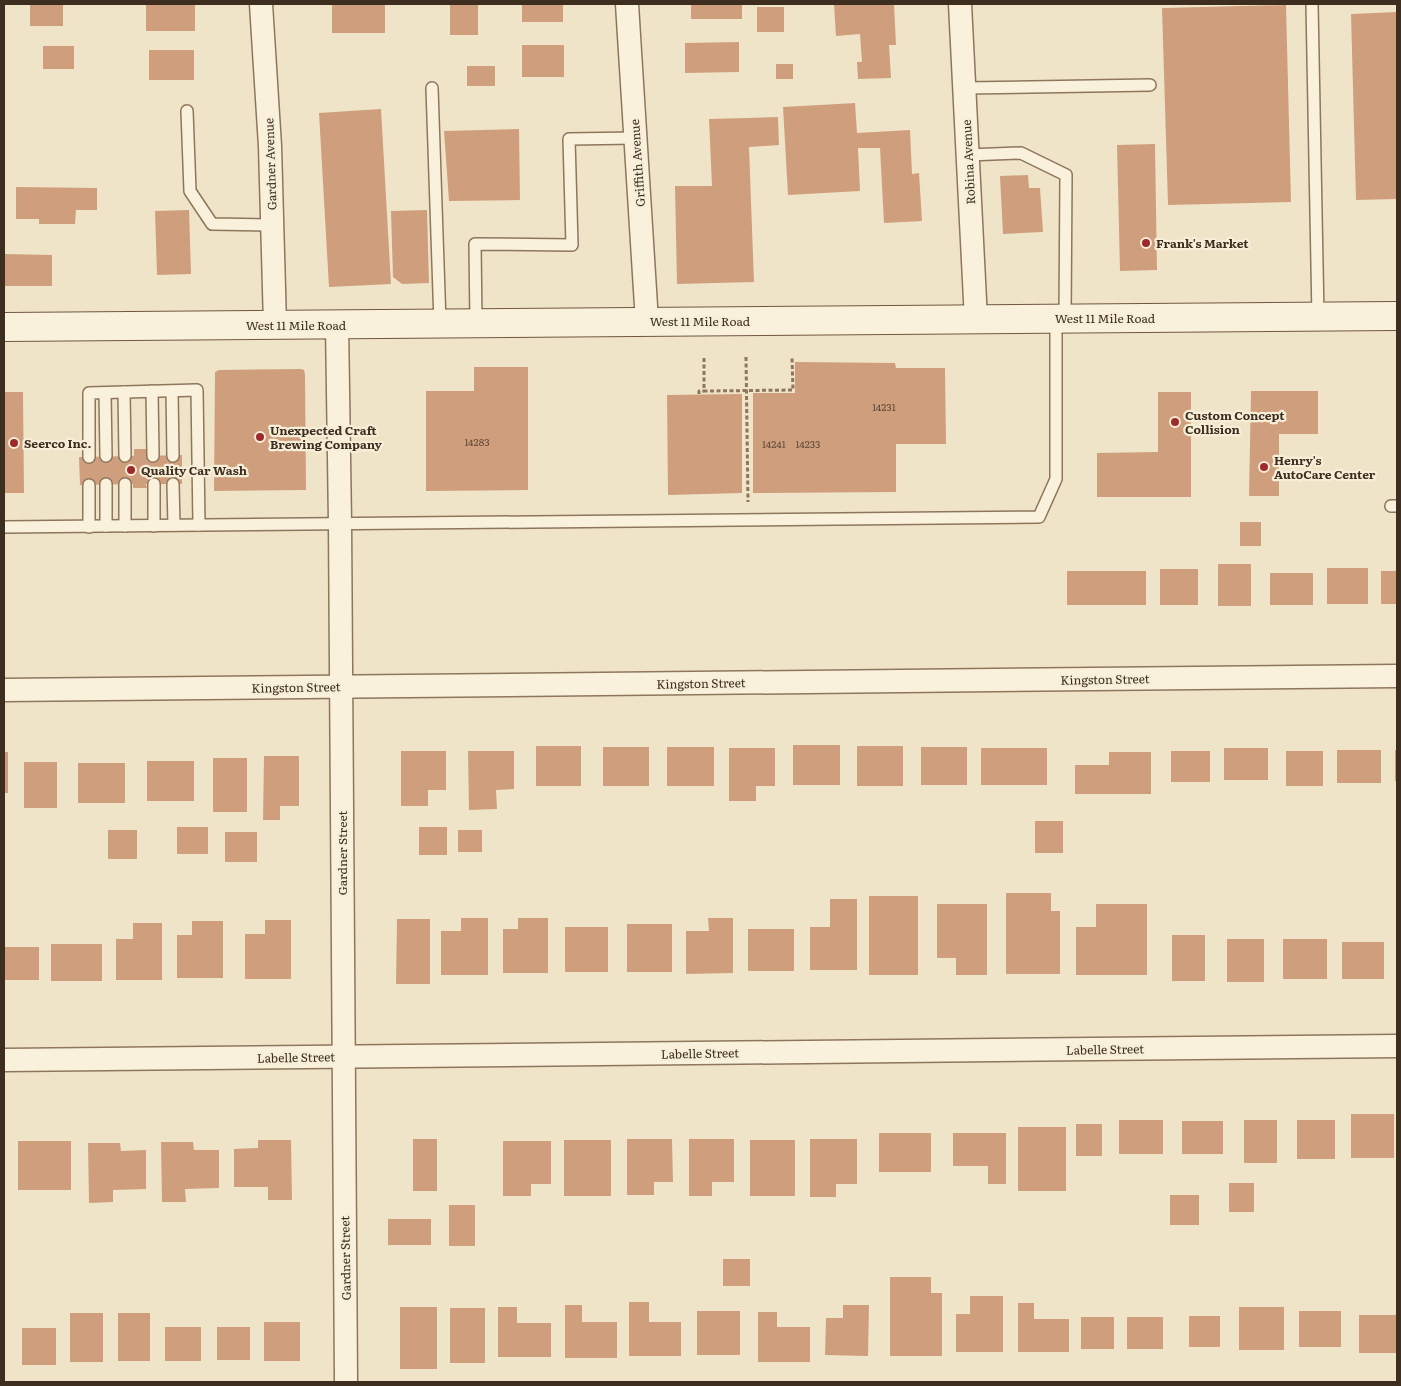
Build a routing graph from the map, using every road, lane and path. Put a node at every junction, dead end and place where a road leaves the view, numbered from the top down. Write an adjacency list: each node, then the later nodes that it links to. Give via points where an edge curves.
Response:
1 (261, 4): 11 (street, Gardner Avenue)
2 (627, 4): 9 (street, Griffith Avenue)
3 (960, 4): 7 (street, Robina Avenue)
4 (1312, 4): 13 (lane)
5 (1150, 85): 7 (lane)
6 (432, 88): 17 (lane)
7 (964, 88): 10 (street, Robina Avenue)
8 (188, 111): 11 (lane, via 190,190 212,224)
9 (635, 138): 16 (street, Griffith Avenue); 18 (lane, via 569,140 572,245 475,244)
10 (968, 155): 14 (lane, via 1021,153 1066,175); 15 (street, Robina Avenue)
11 (272, 225): 20 (street, Gardner Avenue)
12 (1397, 316): 13 (main road, West 11 Mile Road)
13 (1318, 317): 14 (main road, West 11 Mile Road)
14 (1060, 318): 15 (main road, West 11 Mile Road); 42 (lane, via 1056,479 1039,517)
15 (976, 320): 16 (main road, West 11 Mile Road)
16 (647, 322): 18 (main road, West 11 Mile Road)
17 (440, 323): 18 (main road, West 11 Mile Road); 19 (main road, West 11 Mile Road)
18 (476, 323)
19 (337, 324): 20 (main road, West 11 Mile Road); 43 (street, Gardner Street)
20 (275, 325): 21 (main road, West 11 Mile Road)
21 (4, 326)
22 (746, 357): 27 (path)
23 (792, 357): 27 (path, via 793,390)
24 (704, 358): 29 (path)
25 (152, 391): 26 (lane); 28 (lane); 34 (lane)
26 (172, 391): 35 (lane); 45 (lane, via 197,390)
27 (747, 391): 29 (path); 42 (path)
28 (124, 392): 30 (lane); 33 (lane)
29 (707, 392): 31 (path, via 699,391)
30 (105, 393): 32 (lane); 36 (lane, via 89,393)
31 (699, 394)
32 (106, 456)
33 (125, 456)
34 (153, 456)
35 (172, 456)
36 (89, 457)
37 (106, 484): 47 (lane)
38 (125, 484): 48 (lane)
39 (154, 484): 49 (lane)
40 (173, 484): 44 (lane)
41 (89, 485): 46 (lane)
42 (748, 519): 43 (lane)
43 (340, 523): 45 (lane); 52 (street, Gardner Street)
44 (174, 525): 45 (lane); 49 (lane)
45 (199, 525)
46 (89, 526): 47 (lane); 50 (lane)
47 (106, 526): 48 (lane)
48 (125, 526): 49 (lane)
49 (154, 526)
50 (4, 527)
51 (1397, 676): 52 (street, Kingston Street)
52 (341, 687): 53 (street, Kingston Street); 55 (street, Gardner Street)
53 (4, 690)
54 (1397, 1046): 55 (street, Labelle Street)
55 (343, 1056): 56 (street, Labelle Street); 57 (street, Gardner Street)
56 (4, 1060)
57 (346, 1382)

